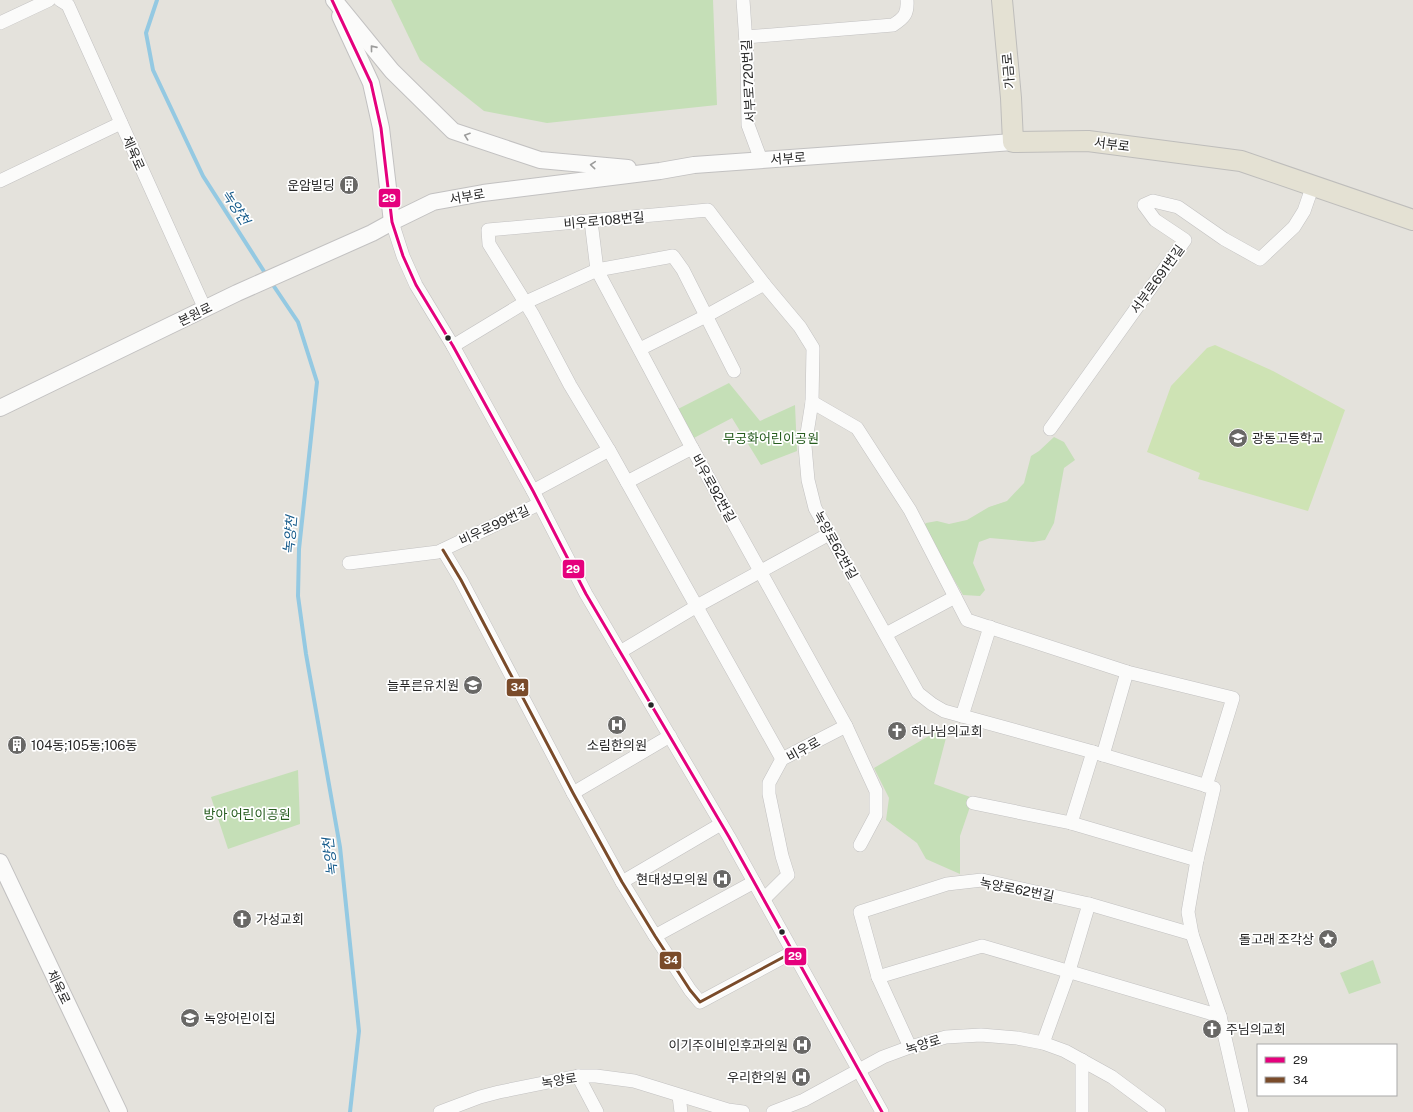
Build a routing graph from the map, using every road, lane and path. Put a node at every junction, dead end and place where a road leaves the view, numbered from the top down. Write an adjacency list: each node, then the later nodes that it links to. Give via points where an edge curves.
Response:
1 (49, 0): 7 (street)
2 (60, 0): 9 (street, 체육로, via 68,5)
3 (333, 0): 12 (street, one-way to 3, via 540,160 453,131 392,72); 16 (street, via 371,83 381,128)
4 (743, 0): 8 (street, 서부로720번길)
5 (907, 0): 8 (street, via 903,18 893,24)
6 (1002, 0): 10 (main road, 가금로)
7 (0, 23)
8 (746, 37): 11 (street, 서부로720번길, via 748,125)
9 (121, 123): 13 (street); 21 (street, 체육로)
10 (1013, 142): 11 (street, 서부로); 14 (main road, 서부로, via 1088,141 1241,161)
11 (761, 160): 12 (street, 서부로, via 694,165)
12 (660, 171): 16 (street, 서부로, via 469,195 433,202)
13 (0, 180)
14 (1313, 185): 15 (main road, 서부로); 29 (street, 서부로691번길, via 1304,211 1294,227 1260,260 1178,207 1153,201 1144,205 1155,220 1185,240)
15 (1413, 220)
16 (392, 222): 21 (street, 본원로); 23 (street, via 416,285)
17 (591, 222): 18 (street); 19 (street, 비우로108번길, via 708,210); 20 (street, 비우로108번길, via 488,230 489,244)
18 (597, 270): 20 (street); 22 (street, via 673,256 683,270); 24 (street)
19 (764, 284): 22 (street); 26 (street, 비우로108번길, via 800,327 813,348)
20 (524, 303): 23 (street); 31 (street, via 533,314 570,385)
21 (205, 309): 28 (street, 본원로)
22 (706, 316): 24 (street); 25 (street)
23 (453, 346): 33 (street)
24 (640, 349): 30 (street)
25 (734, 371)
26 (814, 371): 27 (street, 녹양로62번길)
27 (812, 402): 35 (street, 녹양로62번길, via 805,446 808,480 815,508); 39 (street, via 857,428 910,510)
28 (0, 408)
29 (1050, 429)
30 (692, 448): 32 (street, 비우로92번길); 38 (street, 비우로92번길)
31 (609, 450): 32 (street); 33 (street)
32 (627, 482): 40 (street)
33 (533, 491): 34 (street)
34 (539, 504): 36 (street, 비우로99번길); 43 (street)
35 (830, 534): 38 (street); 42 (street, 녹양로62번길)
36 (446, 548): 37 (street, 비우로99번길, via 438,552); 51 (street)
37 (350, 562)
38 (760, 572): 40 (street); 46 (street, 비우로92번길)
39 (955, 597): 41 (street, via 967,620); 42 (street)
40 (697, 606): 43 (street); 49 (street)
41 (990, 627): 44 (street); 45 (street)
42 (886, 634): 45 (street, 녹양로62번길, via 918,693 944,711)
43 (620, 652): 47 (street)
44 (1127, 672): 48 (street); 50 (street, via 1233,698)
45 (962, 716): 48 (street, 녹양로62번길)
46 (846, 726): 49 (street, 비우로); 55 (street, via 876,791 876,815)
47 (670, 736): 51 (street); 54 (street)
48 (1098, 753): 50 (street, 녹양로62번길); 53 (street)
49 (782, 759): 60 (street, 비우로, via 769,783 769,794 788,875)
50 (1206, 786): 56 (street, via 1214,788)
51 (573, 793): 58 (street)
52 (973, 803): 53 (street)
53 (1071, 823): 56 (street)
54 (721, 824): 58 (street); 59 (street)
55 (860, 845)
56 (1197, 860): 62 (street, via 1188,912)
57 (0, 862): 75 (street, 체육로)
58 (622, 882): 63 (street)
59 (754, 882): 60 (street); 63 (street)
60 (764, 899): 64 (street)
61 (1089, 904): 62 (street, 녹양로62번길); 65 (street); 66 (street, 녹양로62번길, via 982,880 947,884 860,912)
62 (1192, 934): 67 (street)
63 (655, 936): 64 (street, via 700,1002)
64 (793, 952): 71 (street)
65 (1069, 971): 66 (street, via 982,946); 67 (street); 68 (street)
66 (878, 977): 69 (street, 녹양로62번길)
67 (1220, 1016): 83 (street)
68 (1043, 1043): 69 (street, 녹양로, via 981,1035 946,1037); 70 (street, 녹양로)
69 (910, 1047): 71 (street, 녹양로, via 883,1057)
70 (1082, 1060): 81 (street); 82 (street, 녹양로, via 1112,1077)
71 (859, 1071): 79 (street, 녹양로, via 804,1100); 80 (street)
72 (578, 1076): 73 (street, 녹양로, via 634,1081); 74 (street, 녹양로, via 499,1092); 76 (street)
73 (679, 1096): 77 (street); 78 (street, 녹양로)
74 (443, 1111)
75 (119, 1112)
76 (597, 1112)
77 (681, 1112)
78 (743, 1112)
79 (773, 1112)
80 (882, 1112)
81 (1082, 1112)
82 (1158, 1112)
83 (1242, 1112)

